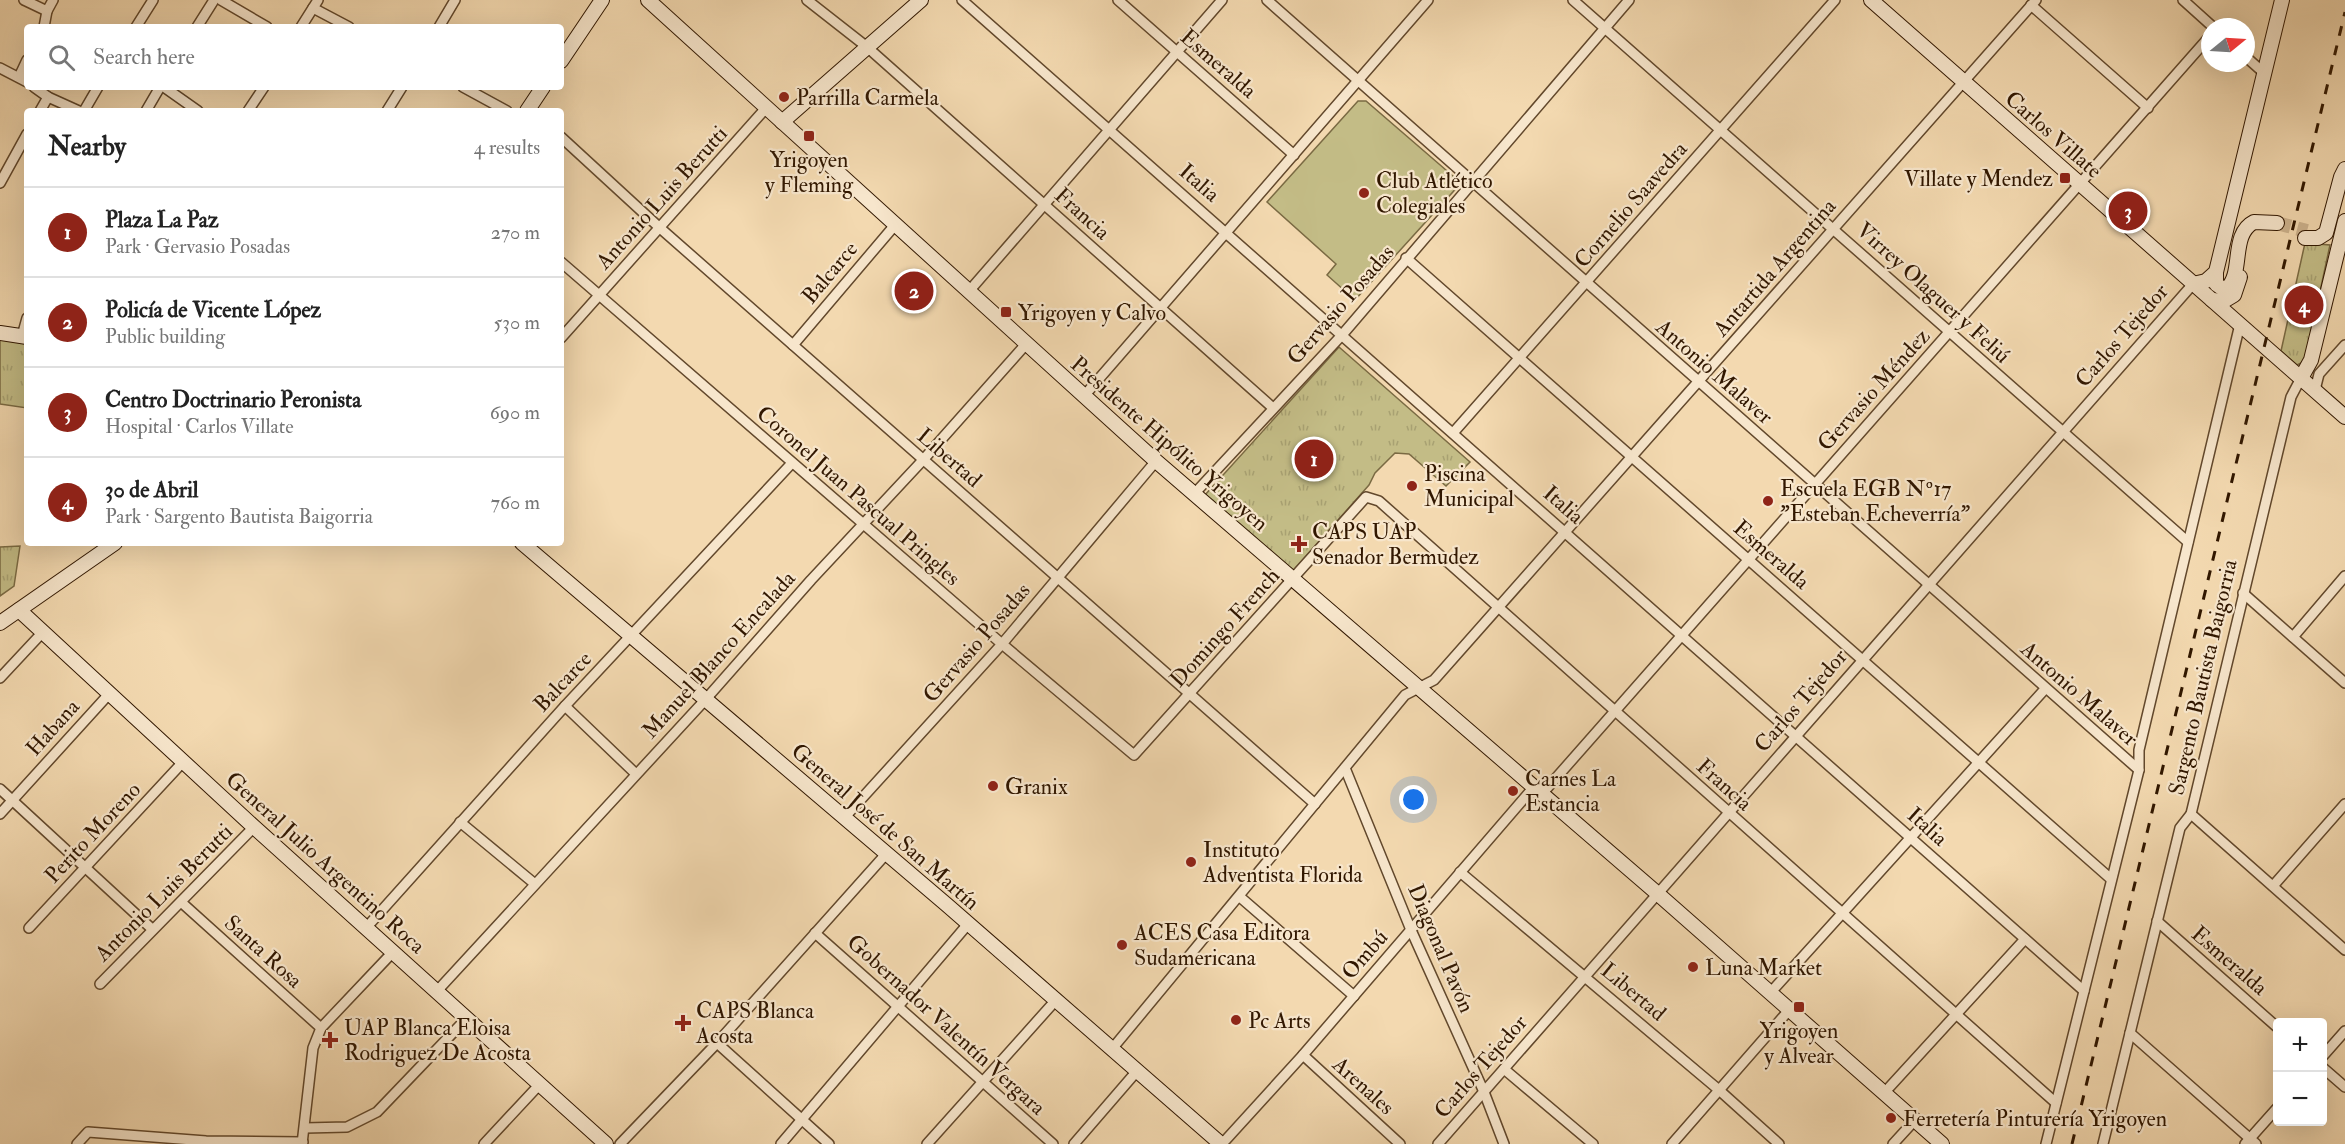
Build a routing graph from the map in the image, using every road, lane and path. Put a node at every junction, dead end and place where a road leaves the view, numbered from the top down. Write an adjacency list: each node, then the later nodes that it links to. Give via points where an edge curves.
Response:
1 (24, 0): 24 (street)
2 (53, 0): 24 (street)
3 (153, 0): 27 (street)
4 (214, 0): 28 (street)
5 (221, 0): 29 (street)
6 (455, 0): 32 (street)
7 (602, 0): 37 (street)
8 (648, 0): 62 (street, Presidente Hipólito Yrigoyen)
9 (807, 0): 35 (street, Francia)
10 (921, 0): 35 (street)
11 (962, 0): 65 (street, Italia)
12 (1118, 0): 36 (street, Esmeralda)
13 (1222, 0): 36 (street)
14 (1267, 0): 42 (street, Antonio Malaver)
15 (1573, 0): 33 (street, Virrey Olaguer y Feliú)
16 (1629, 0): 33 (street, Gervasio Posadas)
17 (1835, 0): 66 (street, Cornelio Saavedra)
18 (1871, 0): 43 (street, Carlos Villate)
19 (2183, 0): 25 (street)
20 (2282, 0): 40 (street)
21 (1424, 1): 42 (street)
22 (2034, 3): 43 (street, Antartida Argentina); 63 (street)
23 (315, 4): 30 (street); 31 (street)
24 (47, 11): 26 (street)
25 (2203, 18)
26 (45, 24)
27 (138, 24)
28 (199, 24)
29 (262, 24)
30 (303, 24)
31 (345, 24)
32 (441, 24)
33 (1604, 28): 66 (street, Virrey Olaguer y Feliú); 73 (street, Gervasio Posadas)
34 (2201, 46): 63 (street, Gervasio Méndez)
35 (867, 48): 64 (street); 75 (street, Francia)
36 (1177, 52): 65 (street); 69 (street, Esmeralda)
37 (564, 57)
38 (2255, 65): 40 (street)
39 (0, 68): 41 (street)
40 (2264, 73): 83 (street)
41 (23, 80)
42 (1358, 81): 69 (street); 73 (street, Antonio Malaver)
43 (1963, 82): 74 (street, Carlos Villate); 79 (street, Antartida Argentina)
44 (38, 90): 52 (street)
45 (96, 90): 55 (street)
46 (160, 90): 56 (street)
47 (166, 90): 57 (street)
48 (262, 90): 58 (street)
49 (400, 90): 59 (street)
50 (468, 90): 60 (street)
51 (541, 90): 61 (street)
52 (48, 97): 53 (street); 54 (street)
53 (42, 108)
54 (72, 108)
55 (86, 108)
56 (148, 108)
57 (194, 108)
58 (250, 108)
59 (389, 108)
60 (502, 108)
61 (529, 108)
62 (766, 108): 64 (street, Presidente Hipólito Yrigoyen); 78 (street, Antonio Luis Berutti)
63 (2148, 108): 74 (street, Gervasio Méndez)
64 (782, 122): 77 (street, Presidente Hipólito Yrigoyen)
65 (1110, 129): 75 (street); 80 (street, Italia)
66 (1721, 131): 79 (street, Virrey Olaguer y Feliú); 84 (street, Cornelio Saavedra)
67 (24, 139): 72 (street)
68 (564, 140): 78 (street, Libertad)
69 (1294, 155): 80 (street)
70 (2345, 162): 71 (street, via 2335,171 2324,219 2306,234 2318,238 2326,233)
71 (2345, 169)
72 (0, 183)
73 (1472, 183): 81 (street, Gervasio Posadas); 84 (street, Antonio Malaver)
74 (2080, 184): 85 (street, Carlos Villate); 92 (street, Gervasio Méndez)
75 (1045, 205): 86 (street); 89 (street, Francia)
76 (2345, 221): 100 (street, Sargento Bautista Baigorria, via 2311,360)
77 (896, 225): 86 (street, Presidente Hipólito Yrigoyen); 97 (street, Balcarce)
78 (660, 228): 87 (street, Antonio Luis Berutti); 97 (street, Libertad)
79 (1834, 229): 92 (street, Virrey Olaguer y Feliú); 101 (street, Antartida Argentina)
80 (1227, 233): 89 (street); 93 (street, Italia)
81 (1406, 258): 93 (street, Gervasio Posadas); 99 (street, Esmeralda)
82 (564, 265): 87 (street, Coronel Juan Pascual Pringles)
83 (2216, 272): 85 (street, via 2206,281); 88 (street, via 2219,288 2231,285 2245,230 2254,222 2276,227 2251,236 2234,295)
84 (1586, 283): 99 (street, Cornelio Saavedra); 101 (street, Antonio Malaver)
85 (2193, 284): 88 (street, Carlos Villate); 106 (street, Carlos Tejedor)
86 (970, 290): 96 (street, Presidente Hipólito Yrigoyen)
87 (599, 295): 94 (street, Antonio Luis Berutti); 111 (street, Coronel Juan Pascual Pringles)
88 (2212, 300): 90 (street, Carlos Villate)
89 (1161, 308): 103 (street); 104 (street, Francia)
90 (2240, 324): 100 (street, Carlos Villate); 117 (street, Sargento Bautista Baigorria)
91 (0, 333): 95 (street)
92 (1950, 333): 106 (street, Virrey Olaguer y Feliú); 112 (street, Gervasio Méndez)
93 (1342, 334): 104 (street, Gervasio Posadas); 107 (street, Italia)
94 (564, 335)
95 (24, 337)
96 (1027, 343): 103 (street, Presidente Hipólito Yrigoyen); 109 (street, Manuel Blanco Encalada)
97 (793, 345): 109 (street, Libertad)
98 (2345, 345): 102 (street, via 2319,374)
99 (1520, 358): 107 (street, Cornelio Saavedra); 108 (street, Esmeralda)
100 (2301, 378): 102 (street, Carlos Villate); 125 (street, Sargento Bautista Baigorria, via 2291,397)
101 (1698, 382): 108 (street, Antartida Argentina); 112 (street, Antonio Malaver)
102 (2315, 390): 105 (street, Carlos Villate)
103 (1084, 396): 110 (street, Presidente Hipólito Yrigoyen)
104 (1273, 408): 113 (street, Gervasio Posadas)
105 (2345, 417)
106 (2062, 431): 117 (street, Virrey Olaguer y Feliú); 124 (street, Carlos Tejedor)
107 (1453, 433): 116 (street, Italia)
108 (1632, 457): 116 (street, Antartida Argentina); 120 (street, Esmeralda)
109 (923, 460): 115 (street, Manuel Blanco Encalada); 122 (street, Libertad)
110 (1156, 461): 113 (street, Presidente Hipólito Yrigoyen); 122 (street, Gervasio Posadas)
111 (792, 463): 115 (street, Coronel Juan Pascual Pringles); 130 (street, Balcarce)
112 (1814, 484): 120 (street, Gervasio Méndez); 124 (street, Antonio Malaver)
113 (1194, 493): 123 (street, Presidente Hipólito Yrigoyen)
114 (1366, 497): 123 (street, Domingo French); 126 (street, Francia, via 1379,501)
115 (864, 523): 133 (street, Coronel Juan Pascual Pringles); 141 (street, Manuel Blanco Encalada)
116 (1566, 532): 126 (street, Antartida Argentina); 131 (street, Italia)
117 (2187, 542): 149 (street, Sargento Bautista Baigorria, via 2139,750)
118 (111, 546): 127 (street)
119 (525, 546): 130 (street, General José de San Martín)
120 (1749, 559): 131 (street, Gervasio Méndez); 134 (street, Esmeralda)
121 (2345, 576): 132 (street)
122 (1058, 578): 133 (street, Gervasio Posadas); 140 (street, Libertad)
123 (1293, 578): 137 (street, Presidente Hipólito Yrigoyen); 140 (street, Domingo French)
124 (1927, 584): 134 (street, Carlos Tejedor); 138 (street, Antonio Malaver)
125 (2243, 593): 132 (street); 158 (street, Sargento Bautista Baigorria)
126 (1498, 608): 137 (street, Antartida Argentina, via 1434,680); 143 (street, Francia)
127 (19, 610): 128 (street); 129 (street, General Julio Argentino Roca)
128 (0, 623)
129 (42, 633): 135 (street); 139 (street, General Julio Argentino Roca)
130 (630, 636): 141 (street, General José de San Martín); 142 (street, Balcarce)
131 (1683, 636): 143 (street, Gervasio Méndez); 144 (street, Italia)
132 (2293, 637): 136 (street)
133 (1002, 644): 145 (street, Coronel Juan Pascual Pringles); 159 (street, Gervasio Posadas)
134 (1862, 659): 144 (street, Carlos Tejedor); 147 (street, Esmeralda)
135 (0, 678)
136 (2345, 683)
137 (1418, 688): 148 (street, Antartida Argentina, via 1405,695); 152 (street, Presidente Hipólito Yrigoyen)
138 (2045, 689): 147 (street); 149 (street, Antonio Malaver)
139 (109, 694): 146 (street, General Julio Argentino Roca); 153 (street, Habana)
140 (1190, 694): 145 (street, Domingo French); 154 (street, Libertad)
141 (706, 699): 150 (street, Manuel Blanco Encalada); 159 (street, General José de San Martín)
142 (565, 706): 150 (street); 160 (street, Balcarce)
143 (1616, 713): 152 (street, Gervasio Méndez); 156 (street, Francia)
144 (1795, 735): 156 (street, Carlos Tejedor); 162 (street, Italia)
145 (1134, 755)
146 (183, 762): 161 (street, General Julio Argentino Roca); 164 (street, Perito Moreno)
147 (1979, 762): 162 (street); 166 (street, Esmeralda)
148 (1345, 768): 154 (street, Antartida Argentina); 178 (street, Diagonal Pavón)
149 (2139, 770): 166 (street, Sargento Bautista Baigorria)
150 (636, 774): 167 (street, Manuel Blanco Encalada)
151 (0, 789): 153 (street)
152 (1537, 791): 165 (street, Ombú); 169 (street, Presidente Hipólito Yrigoyen)
153 (12, 800): 157 (street, Habana); 164 (street)
154 (1315, 804): 170 (street, Antartida Argentina)
155 (2345, 804): 168 (street)
156 (1728, 812): 169 (street, Carlos Tejedor); 172 (street, Francia)
157 (0, 814)
158 (2191, 814): 168 (street); 173 (street, Sargento Bautista Baigorria, via 2180,828)
159 (844, 818): 163 (street, General José de San Martín)
160 (460, 822): 167 (street); 176 (street, Balcarce)
161 (254, 827): 171 (street, Antonio Luis Berutti); 176 (street, General Julio Argentino Roca)
162 (1911, 838): 172 (street); 180 (street, Italia)
163 (886, 854): 174 (street, General José de San Martín); 179 (street)
164 (86, 868): 175 (street, Perito Moreno); 177 (street)
165 (1460, 872): 178 (street, Ombú); 183 (street, Libertad)
166 (2111, 879): 186 (street, Sargento Bautista Baigorria)
167 (535, 884): 185 (street, Manuel Blanco Encalada)
168 (2273, 886): 181 (street)
169 (1658, 894): 183 (street, Carlos Tejedor); 187 (street, Presidente Hipólito Yrigoyen)
170 (1240, 897): 188 (street); 199 (street, Antartida Argentina)
171 (182, 902): 177 (street, Antonio Luis Berutti); 195 (street, Santa Rosa)
172 (1843, 914): 187 (street); 192 (street, Francia)
173 (2157, 921): 194 (street, Esmeralda); 197 (street, Sargento Bautista Baigorria)
174 (968, 924): 189 (street, General José de San Martín); 190 (street)
175 (29, 928)
176 (366, 928): 182 (street, General Julio Argentino Roca)
177 (152, 929): 184 (street, Antonio Luis Berutti)
178 (1411, 930): 188 (street, Ombú); 209 (street, Diagonal Pavón)
179 (815, 933): 190 (street, Gobernador Valentín Vergara); 198 (street)
180 (2025, 939): 186 (street, Italia); 192 (street)
181 (2345, 950)
182 (393, 952): 185 (street, General Julio Argentino Roca); 195 (street)
183 (1585, 976): 202 (street, Carlos Tejedor); 208 (street, Libertad)
184 (100, 984)
185 (438, 990): 193 (street, General Julio Argentino Roca)
186 (2084, 991): 211 (street, Sargento Bautista Baigorria)
187 (1771, 992): 191 (street, Presidente Hipólito Yrigoyen)
188 (1354, 996): 201 (street, Ombú)
189 (1056, 1000): 199 (street, General José de San Martín); 205 (street)
190 (897, 1007): 205 (street, Gobernador Valentín Vergara); 213 (street)
191 (1790, 1010): 208 (street); 210 (street, Presidente Hipólito Yrigoyen)
192 (1956, 1014): 210 (street); 211 (street, Francia)
193 (467, 1018): 206 (street, General Julio Argentino Roca); 215 (street, via 377,1112 347,1127)
194 (2273, 1024)
195 (321, 1028): 215 (street, via 313,1048)
196 (2345, 1031): 200 (street)
197 (2130, 1033): 216 (street); 238 (street, Sargento Bautista Baigorria)
198 (717, 1043): 213 (street); 222 (street)
199 (1112, 1049): 203 (street, General José de San Martín)
200 (2327, 1051)
201 (1303, 1055): 228 (street, Ombú); 229 (street, Arenales)
202 (1504, 1069): 209 (street, Carlos Tejedor); 232 (street)
203 (1137, 1071): 227 (street); 228 (street, General José de San Martín)
204 (2327, 1071): 207 (street)
205 (982, 1082): 225 (street); 226 (street, Gobernador Valentín Vergara)
206 (540, 1084): 220 (street); 221 (street, General Julio Argentino Roca)
207 (2345, 1087)
208 (1719, 1090): 233 (street); 234 (street, Libertad)
209 (1484, 1092): 230 (street, Carlos Tejedor); 231 (street, Diagonal Pavón)
210 (1885, 1092): 214 (street, Presidente Hipólito Yrigoyen)
211 (2056, 1103): 237 (street, Sargento Bautista Baigorria)
212 (2273, 1112): 216 (street)
213 (802, 1119): 223 (street); 224 (street)
214 (1915, 1120): 235 (street); 236 (street, Presidente Hipólito Yrigoyen)
215 (305, 1128): 218 (street)
216 (2250, 1142)
217 (206, 1143): 218 (street); 219 (street, via 88,1132)
218 (302, 1143)
219 (77, 1144)
220 (484, 1144)
221 (606, 1144)
222 (620, 1144)
223 (781, 1144)
224 (830, 1144)
225 (927, 1144)
226 (1053, 1144)
227 (1074, 1144)
228 (1222, 1144)
229 (1400, 1144)
230 (1438, 1144)
231 (1504, 1144)
232 (1593, 1144)
233 (1672, 1144)
234 (1779, 1144)
235 (1893, 1144)
236 (1942, 1144)
237 (2046, 1144)
238 (2104, 1144)

